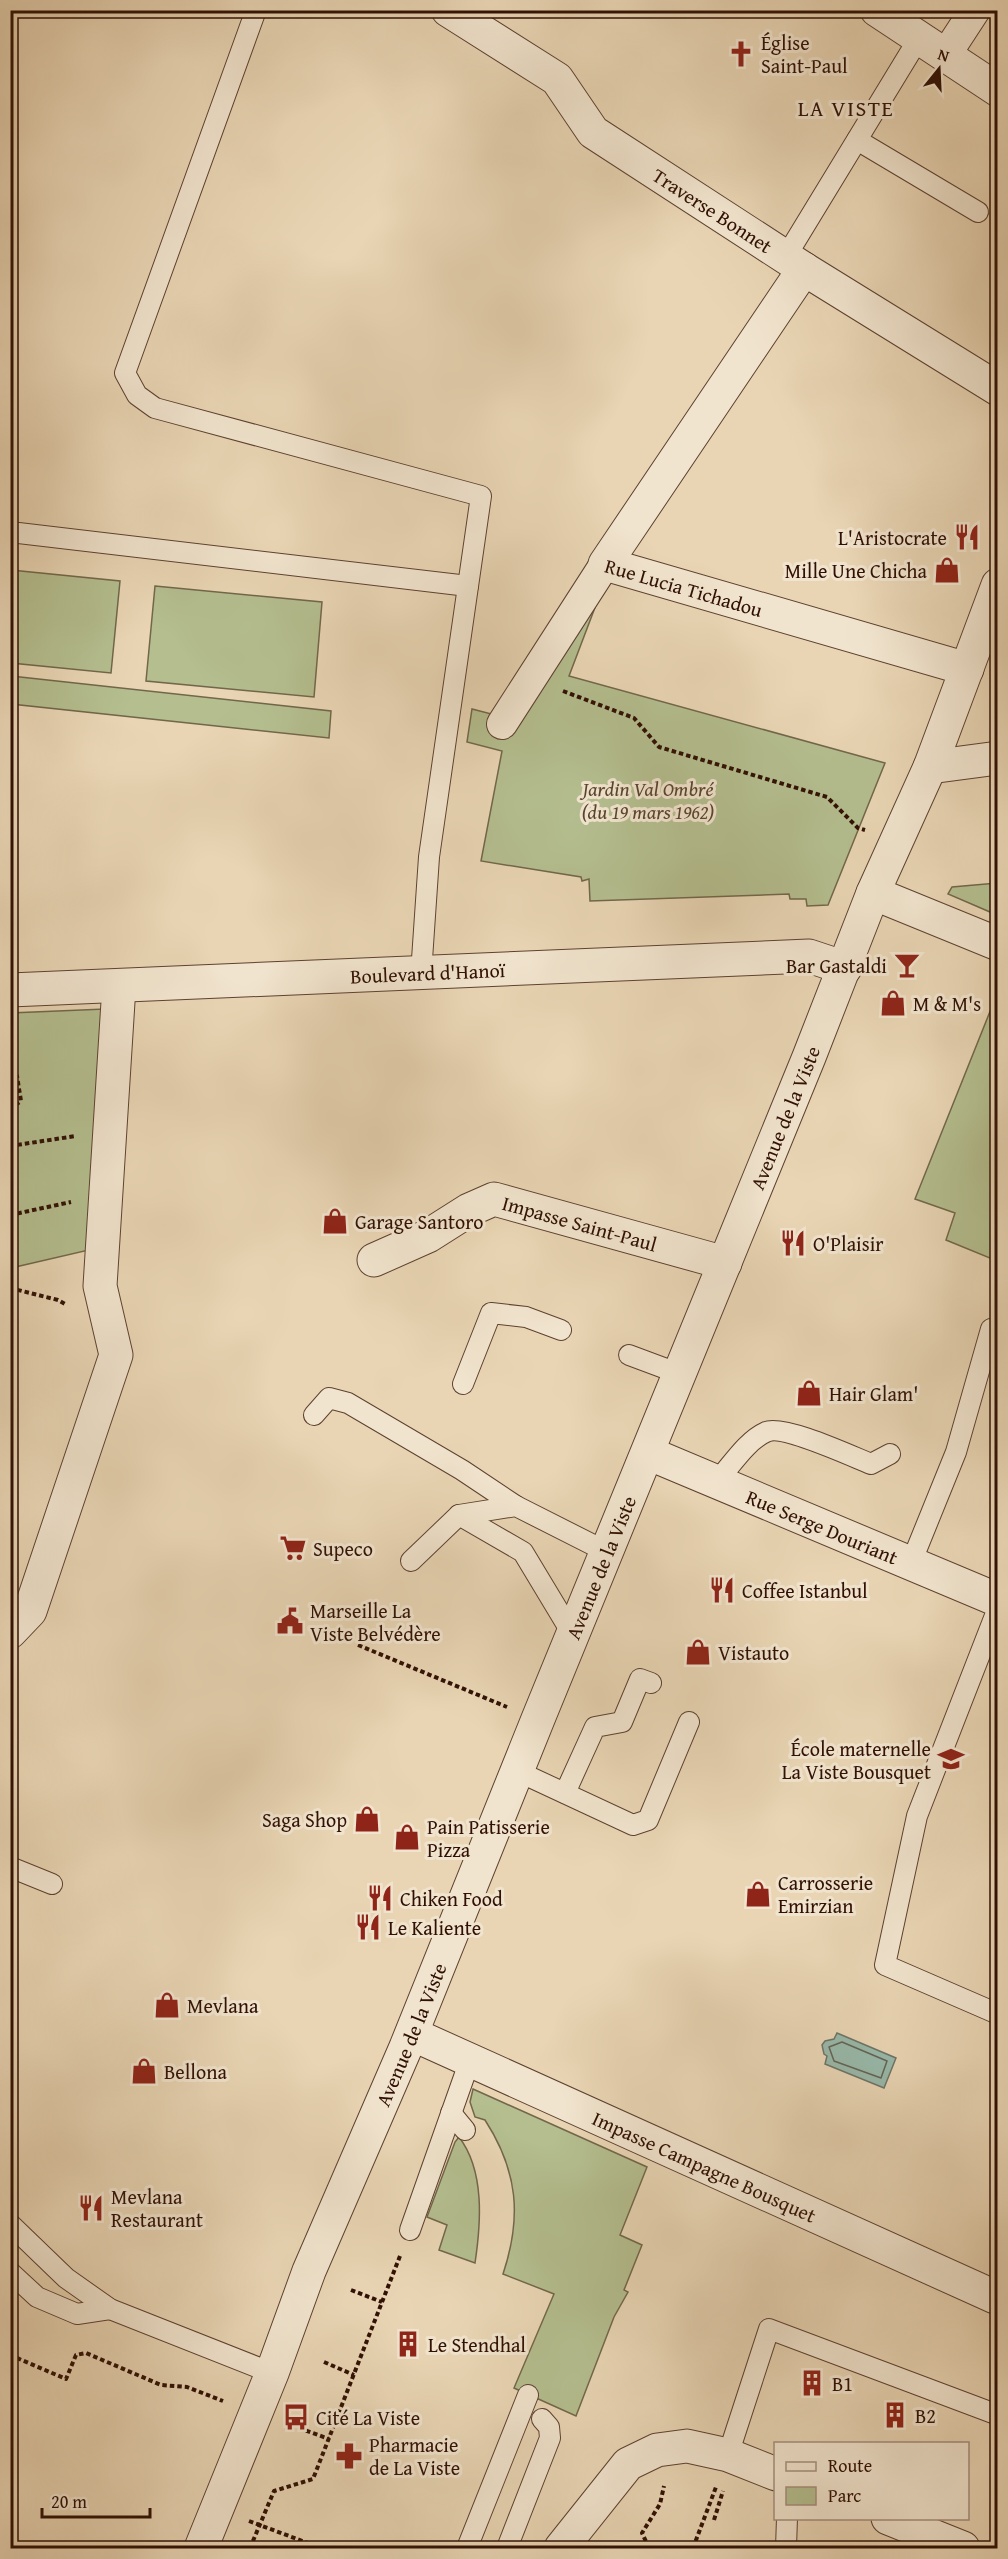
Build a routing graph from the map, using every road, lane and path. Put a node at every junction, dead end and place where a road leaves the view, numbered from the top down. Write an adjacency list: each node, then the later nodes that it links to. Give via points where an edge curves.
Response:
1 (256, 10): 15 (lane, via 125,373 137,395 155,408 482,496)
2 (448, 10): 10 (street, Traverse Bonnet, via 557,79 593,132)
3 (877, 10): 5 (street)
4 (975, 10): 6 (street)
5 (919, 38): 6 (street); 8 (lane)
6 (945, 56): 7 (street)
7 (998, 90)
8 (857, 140): 9 (lane); 10 (lane)
9 (978, 213)
10 (794, 263): 11 (street, Traverse Bonnet); 13 (street, Rue Lucia Tichadou)
11 (998, 389)
12 (10, 532): 15 (lane)
13 (605, 564): 16 (street, Rue Lucia Tichadou); 17 (street)
14 (998, 585): 16 (street, Avenue de la Viste)
15 (468, 586): 25 (lane, via 429,857)
16 (967, 669): 20 (street, Avenue de la Viste)
17 (532, 679): 18 (street); 21 (path, via 634,718 659,747 827,797 858,828)
18 (502, 724)
19 (998, 758): 20 (street)
20 (930, 767): 21 (street, Avenue de la Viste)
21 (897, 841): 22 (street, Avenue de la Viste)
22 (873, 894): 23 (street); 24 (street, Avenue de la Viste)
23 (998, 944)
24 (845, 968): 25 (street, Boulevard d'Hanoï, via 809,956); 35 (street, Avenue de la Viste)
25 (421, 974): 26 (street, Boulevard d'Hanoï)
26 (119, 987): 27 (street, Boulevard d'Hanoï); 37 (street, via 100,1286)
27 (10, 990)
28 (10, 1069): 29 (path, via 17,1076 21,1101)
29 (10, 1109)
30 (10, 1146): 31 (path, via 79,1136)
31 (78, 1147)
32 (77, 1201): 33 (path)
33 (10, 1215)
34 (374, 1260): 35 (street, Impasse Saint-Paul, via 428,1236 494,1199)
35 (725, 1263): 41 (street, Avenue de la Viste)
36 (10, 1288): 37 (path, via 85,1309)
37 (104, 1305): 54 (street, via 116,1355 30,1611)
38 (991, 1329): 51 (lane, via 956,1452)
39 (561, 1330): 42 (lane, via 526,1317 491,1313)
40 (629, 1355): 41 (lane)
41 (680, 1374): 44 (street, Avenue de la Viste)
42 (463, 1384)
43 (314, 1415): 47 (lane, via 329,1398 348,1402)
44 (648, 1453): 46 (street, Rue Serge Douriant); 49 (street, Avenue de la Viste)
45 (890, 1454): 46 (lane, via 871,1464 788,1432 767,1431)
46 (717, 1481): 51 (street, Rue Serge Douriant)
47 (516, 1506): 48 (lane); 49 (lane)
48 (459, 1515): 50 (lane); 55 (lane, via 523,1552)
49 (607, 1552): 55 (street, Avenue de la Viste)
50 (411, 1560)
51 (910, 1563): 52 (street, Rue Serge Douriant)
52 (998, 1600)
53 (998, 1608): 64 (lane, via 917,1816 885,1965)
54 (10, 1632)
55 (573, 1635): 60 (street, Avenue de la Viste)
56 (358, 1644): 58 (path)
57 (651, 1683): 61 (lane, via 640,1679 622,1722 595,1727)
58 (484, 1698)
59 (689, 1722): 61 (lane, via 648,1820 633,1825)
60 (517, 1771): 61 (lane); 65 (street, Avenue de la Viste)
61 (565, 1793)
62 (10, 1867): 63 (lane)
63 (52, 1884)
64 (998, 2014)
65 (412, 2034): 66 (street, Impasse Campagne Bousquet); 79 (street, Avenue de la Viste, via 309,2271)
66 (470, 2060): 67 (lane); 73 (street, Impasse Campagne Bousquet, via 995,2297)
67 (451, 2113): 68 (lane); 70 (lane)
68 (465, 2130)
69 (10, 2224): 75 (lane, via 66,2278)
70 (407, 2238): 74 (path)
71 (10, 2272): 75 (lane, via 37,2297 76,2314)
72 (351, 2290): 74 (path)
73 (998, 2294)
74 (382, 2302): 80 (path)
75 (110, 2309): 77 (lane)
76 (10, 2355): 77 (path, via 66,2379 76,2355 86,2353 161,2385 187,2387 224,2402)
77 (240, 2361): 79 (lane)
78 (324, 2362): 80 (path)
79 (272, 2373): 96 (street, Avenue de la Viste)
80 (354, 2375): 85 (path)
81 (528, 2395): 99 (lane)
82 (998, 2415): 86 (lane, via 769,2329)
83 (542, 2419): 100 (lane, via 549,2427 550,2438)
84 (299, 2428): 85 (path)
85 (329, 2439): 95 (path, via 314,2479 274,2491)
86 (728, 2455): 87 (street); 101 (street, via 687,2446 657,2450 628,2464)
87 (774, 2473)
88 (663, 2480): 102 (path, via 660,2504 642,2533)
89 (717, 2486): 103 (path)
90 (724, 2487): 92 (path)
91 (245, 2520): 95 (path)
92 (714, 2520)
93 (787, 2520): 104 (lane)
94 (893, 2520): 105 (street)
95 (261, 2526): 97 (path); 98 (path)
96 (201, 2548)
97 (250, 2548)
98 (321, 2548)
99 (467, 2548)
100 (507, 2548)
101 (561, 2548)
102 (649, 2548)
103 (693, 2548)
104 (786, 2548)
105 (963, 2548)

